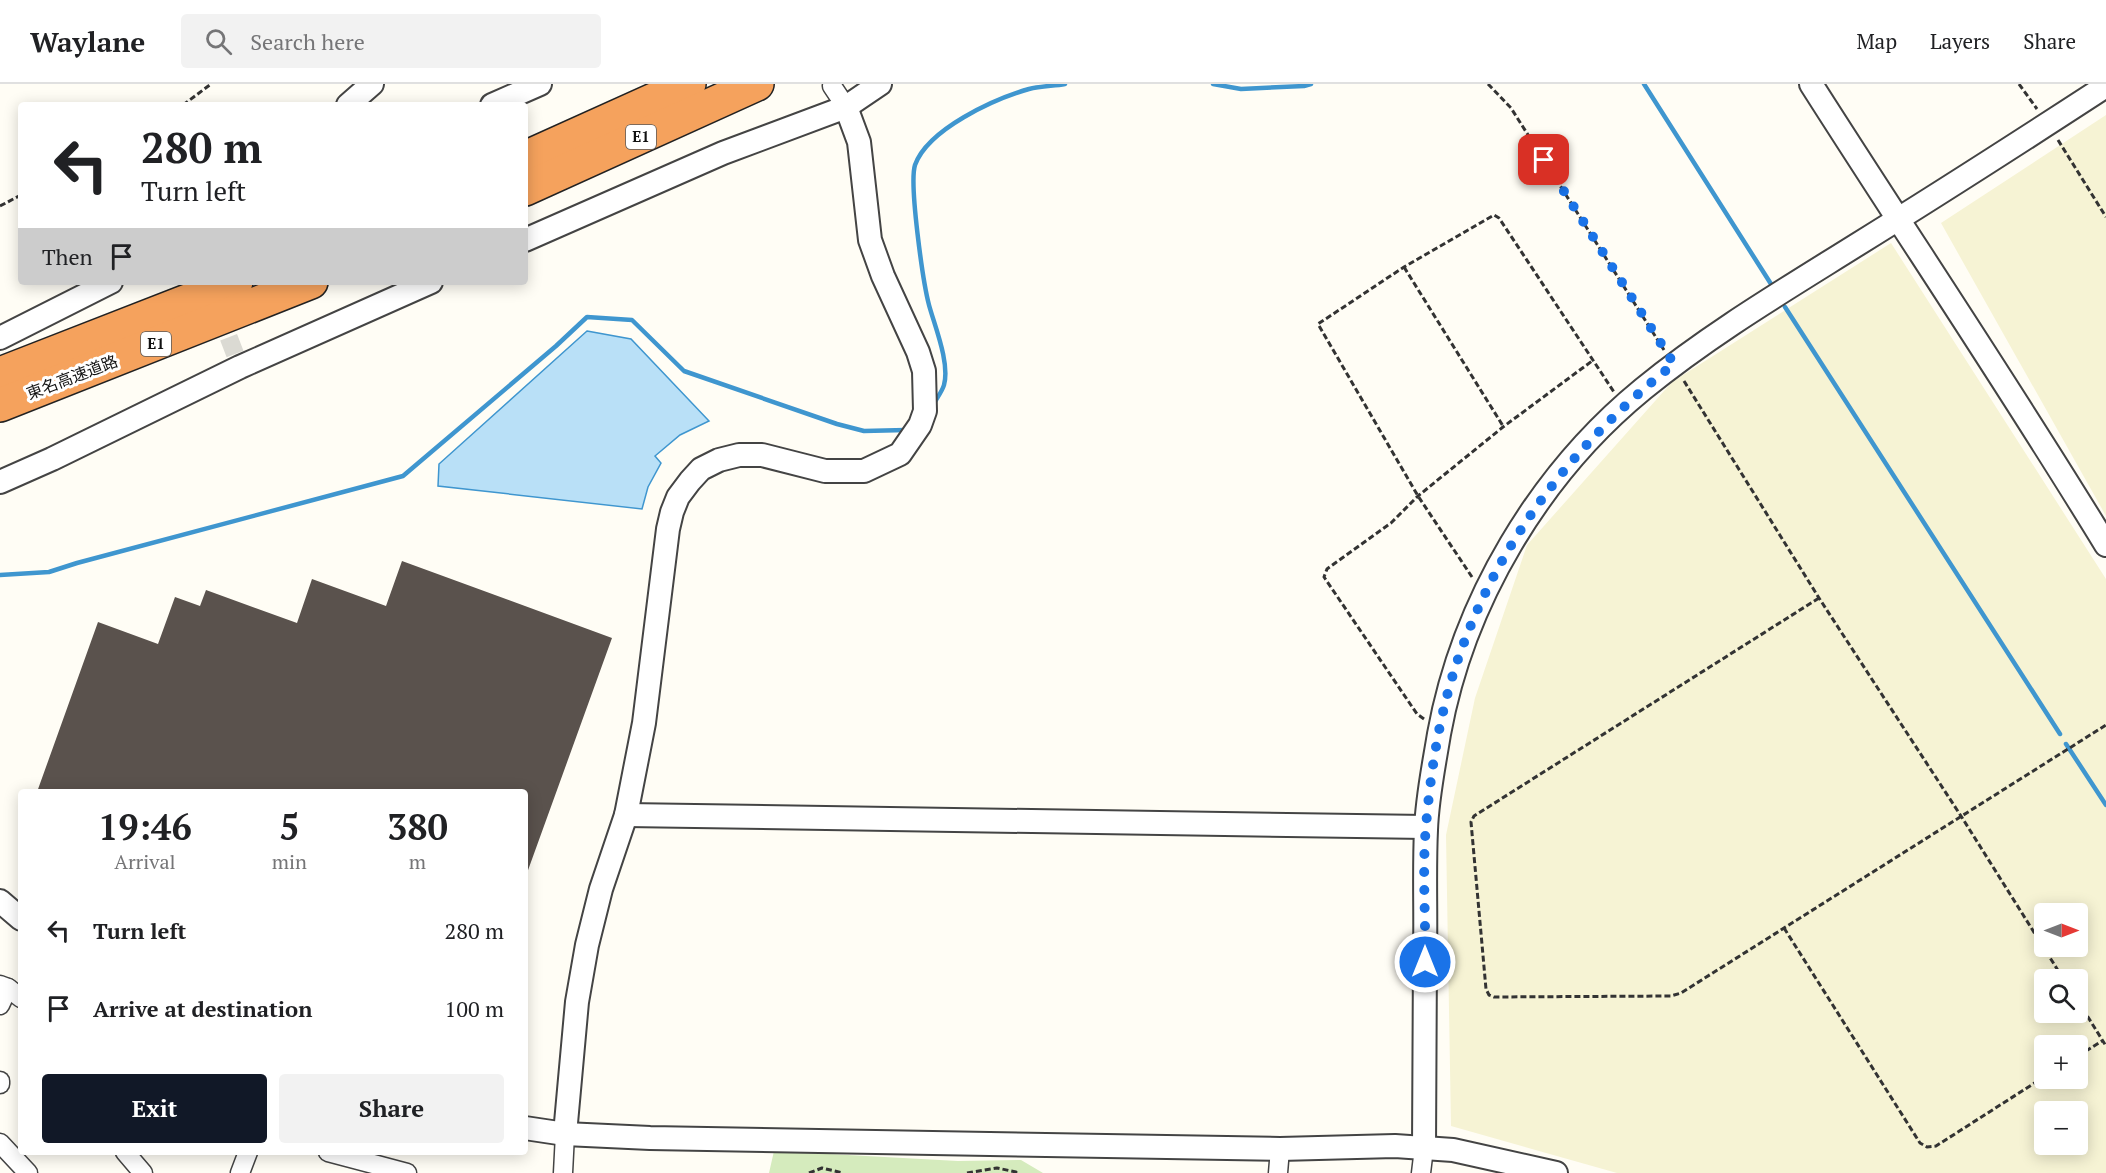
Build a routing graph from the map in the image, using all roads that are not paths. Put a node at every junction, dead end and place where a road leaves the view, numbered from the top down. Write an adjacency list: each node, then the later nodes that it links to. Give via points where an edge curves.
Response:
1 (372, 84): 9 (street)
2 (540, 84): 10 (street)
3 (689, 84): 12 (highway, E1)
4 (757, 84): 13 (highway, E1)
5 (880, 84): 11 (street)
6 (1811, 84): 14 (street)
7 (832, 86): 11 (street)
8 (2106, 86): 14 (street)
9 (351, 102)
10 (499, 102)
11 (846, 107): 15 (street, via 723,153); 25 (street, via 859,142 870,240 918,352 924,371 925,411 900,454 864,471 825,471 762,454 739,455 701,469 678,497 670,521 644,723)
12 (528, 157)
13 (528, 188)
14 (1897, 220): 24 (street); 26 (street, via 1674,364 1623,406 1552,485 1513,541 1461,649 1440,731)
15 (528, 239)
16 (105, 285): 20 (street)
17 (228, 285): 21 (highway, 東名高速道路 / E1)
18 (303, 285): 22 (highway, 東名高速道路 / E1)
19 (424, 285): 23 (street, via 240,367)
20 (0, 338)
21 (0, 374)
22 (0, 405)
23 (0, 482)
24 (2106, 545)
25 (626, 815): 26 (street); 32 (street, via 587,945 572,1039)
26 (1426, 827): 34 (street)
27 (0, 902): 28 (street)
28 (18, 917)
29 (10, 990): 30 (street)
30 (0, 1005)
31 (528, 1128): 32 (street)
32 (565, 1134): 35 (street); 43 (street)
33 (0, 1143): 39 (street)
34 (1424, 1148): 35 (street); 45 (street); 46 (street, via 1453,1150)
35 (1280, 1149): 44 (street)
36 (128, 1155): 40 (street)
37 (247, 1155): 41 (street)
38 (335, 1161): 42 (street)
39 (28, 1173)
40 (143, 1173)
41 (240, 1173)
42 (407, 1173)
43 (563, 1173)
44 (1278, 1173)
45 (1421, 1173)
46 (1556, 1173)

